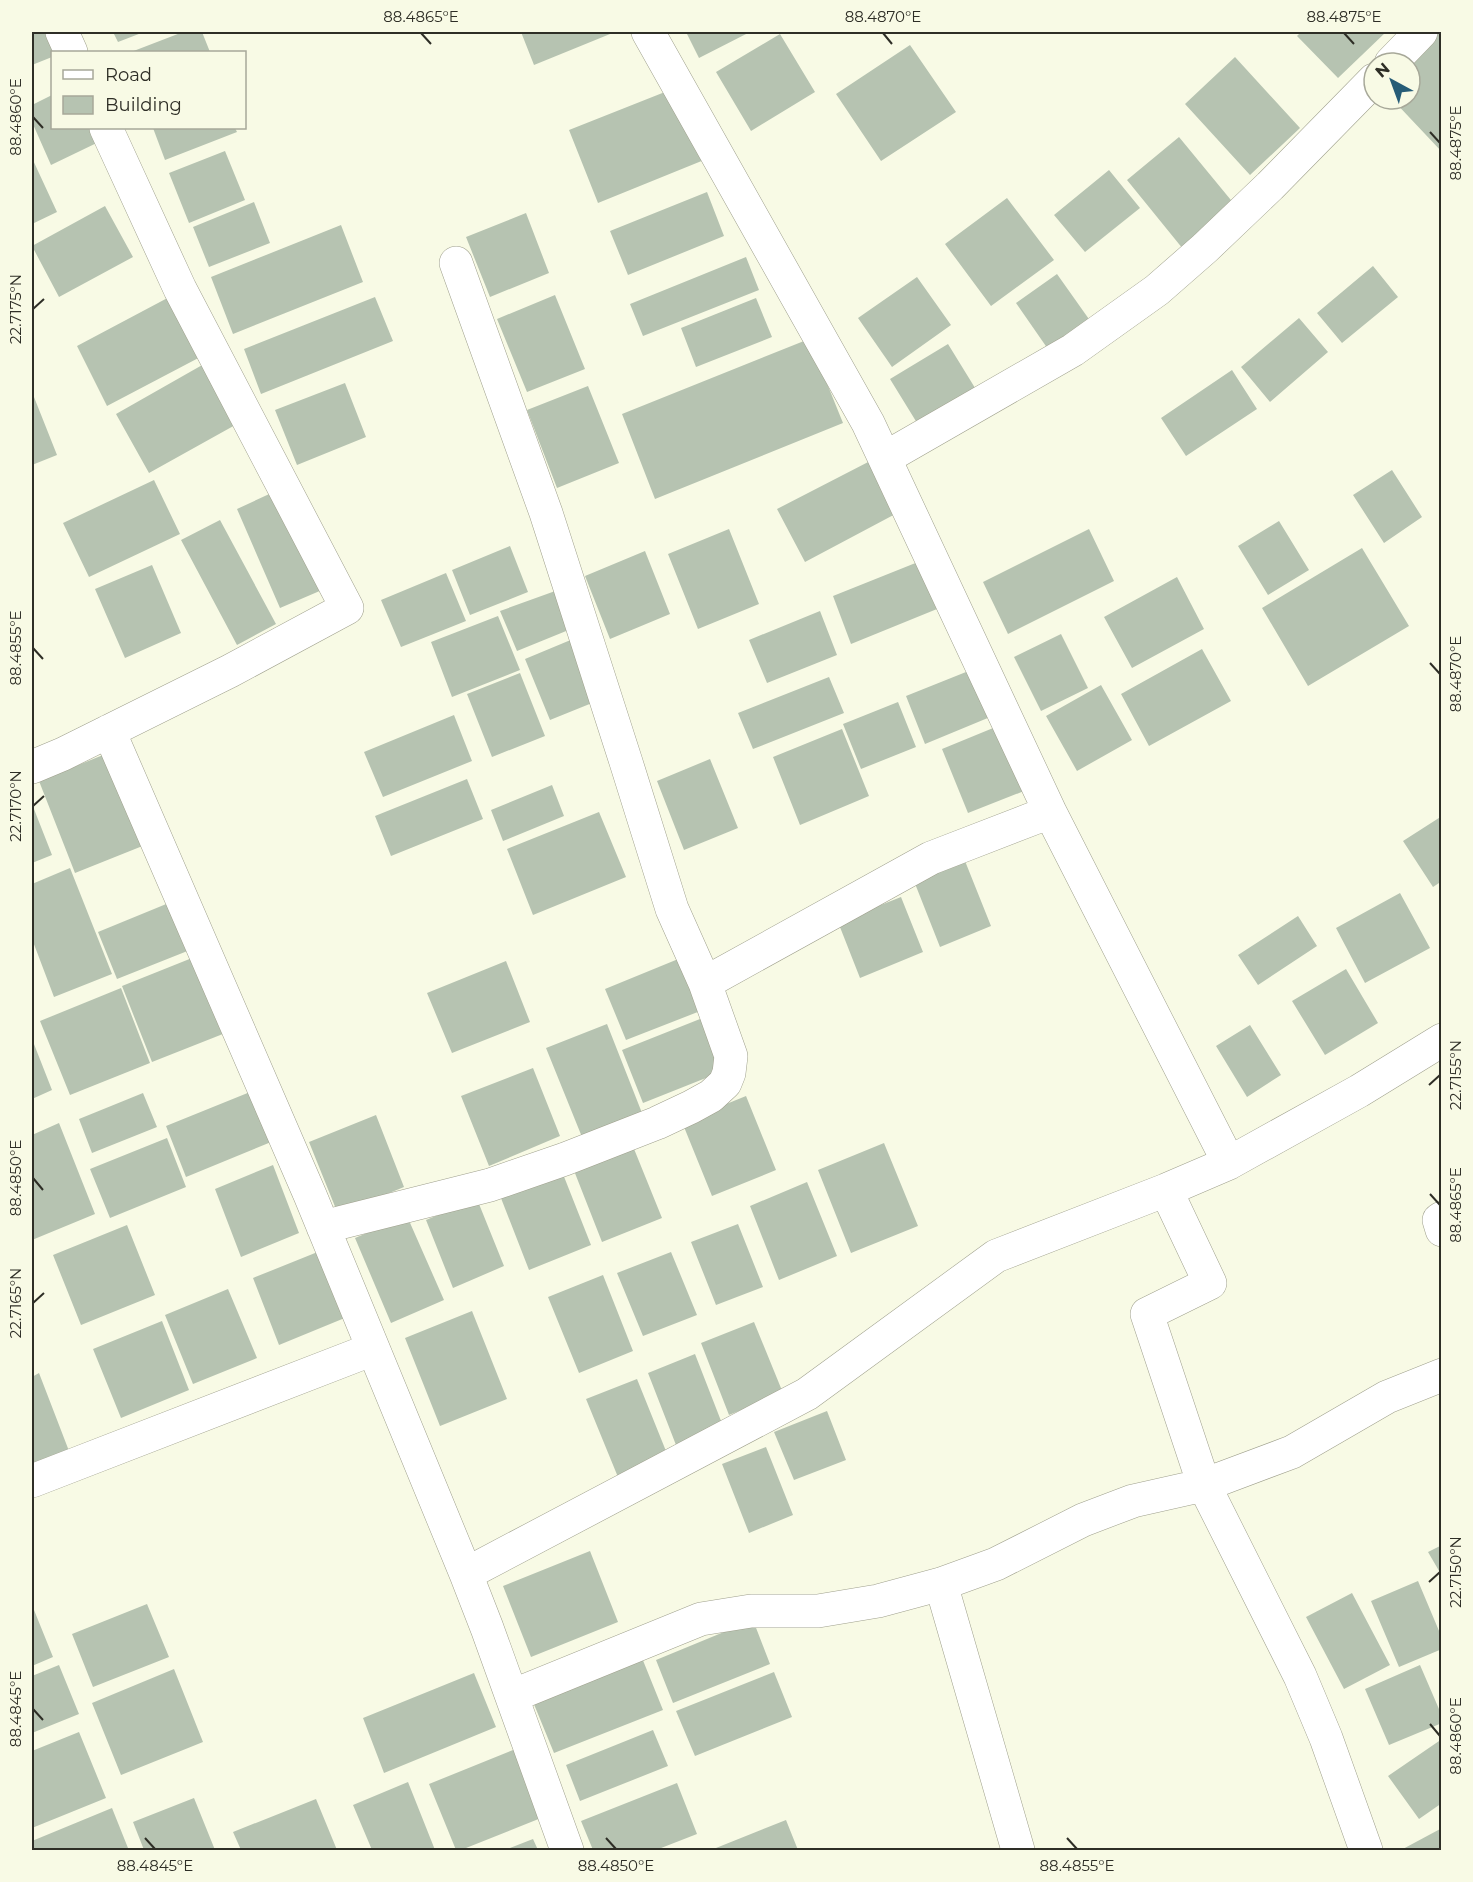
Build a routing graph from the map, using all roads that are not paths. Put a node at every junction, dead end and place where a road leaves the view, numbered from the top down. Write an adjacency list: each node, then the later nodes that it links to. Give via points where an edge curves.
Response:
1 (62, 32): 4 (street)
2 (648, 32): 9 (street)
3 (1421, 32): 5 (street)
4 (72, 51)
5 (1402, 51)
6 (1362, 92): 9 (street, via 1270,186 1157,290 1073,350)
7 (106, 129): 10 (street, via 180,289 347,608)
8 (456, 263): 13 (street, via 546,513 672,909)
9 (885, 458): 12 (street)
10 (109, 731): 11 (street); 18 (street)
11 (32, 767)
12 (1050, 812): 13 (street, via 931,858); 15 (street)
13 (705, 983): 18 (street, via 731,1056 725,1083 711,1096 657,1123 565,1160 490,1185)
14 (1442, 1040): 15 (street)
15 (1229, 1163): 16 (street)
16 (1166, 1190): 23 (street, via 1210,1283 1148,1314); 24 (street, via 996,1256 807,1395)
17 (1442, 1218): 19 (street, via 1438,1220)
18 (323, 1227): 20 (street)
19 (1442, 1230)
20 (373, 1349): 22 (street); 24 (street)
21 (1442, 1375): 23 (street, via 1387,1397 1292,1452)
22 (32, 1480)
23 (1204, 1485): 25 (street, via 1133,1501 1083,1520 996,1564); 29 (street, via 1300,1676)
24 (466, 1574): 26 (street)
25 (941, 1584): 26 (street, via 878,1601 818,1611 751,1611 701,1619); 28 (street)
26 (512, 1696): 27 (street)
27 (567, 1851)
28 (1018, 1851)
29 (1366, 1851)

